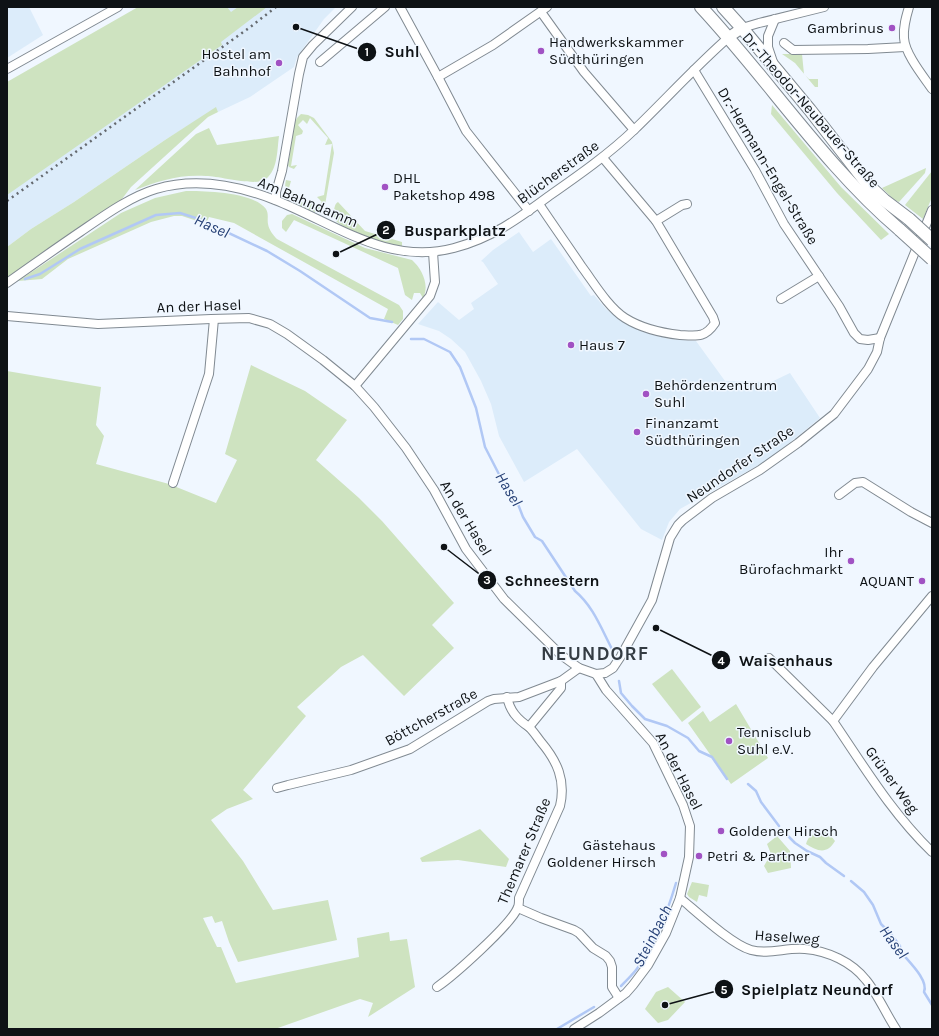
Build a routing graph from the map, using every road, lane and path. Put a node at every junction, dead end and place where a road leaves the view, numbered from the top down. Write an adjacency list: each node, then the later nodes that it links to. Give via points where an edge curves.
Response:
1 (118, 7): 17 (street)
2 (352, 7): 23 (street, via 303,57)
3 (384, 7): 15 (street)
4 (400, 7): 19 (street)
5 (701, 7): 12 (main road, Dr.-Theodor-Neubauer-Straße)
6 (723, 7): 11 (main road, Dr.-Theodor-Neubauer-Straße)
7 (824, 7): 10 (street)
8 (909, 7): 14 (street, via 904,29)
9 (544, 10): 19 (street, via 493,45); 21 (street, via 584,72)
10 (775, 19): 11 (street); 16 (street, Dr.-Theodor-Neubauer-Straße, via 768,36)
11 (742, 28): 12 (street); 16 (main road, Dr.-Theodor-Neubauer-Straße)
12 (729, 38): 18 (street, Blücherstraße); 31 (main road, Dr.-Theodor-Neubauer-Straße, bridge, via 839,170)
13 (784, 42): 14 (street, via 793,50)
14 (905, 47): 20 (street)
15 (320, 62)
16 (773, 65): 29 (main road, Dr.-Theodor-Neubauer-Straße, bridge, via 869,186)
17 (7, 70)
18 (694, 70): 21 (street, Blücherstraße); 32 (street, Dr.-Hermann-Engel-Straße, via 755,170 784,224)
19 (438, 77): 27 (street, via 466,131)
20 (932, 89)
21 (634, 130): 22 (street, Blücherstraße)
22 (603, 158): 24 (street, Blücherstraße); 28 (street)
23 (276, 200): 30 (street, Am Bahndamm, via 390,250 408,253); 33 (street, Am Bahndamm, via 249,191 207,183 153,189 116,208)
24 (539, 204): 27 (street, Blücherstraße); 28 (street, via 601,293 624,317 657,330 704,335 715,323 713,317)
25 (687, 204): 28 (street)
26 (932, 210): 37 (street, Neundorfer Straße)
27 (529, 211): 30 (street, Blücherstraße, via 505,228 479,241)
28 (656, 221)
29 (932, 240)
30 (433, 252): 38 (street, via 435,282 430,296)
31 (932, 259)
32 (819, 276): 34 (street); 37 (street, Dr.-Hermann-Engel-Straße, via 854,333 860,339)
33 (7, 283)
34 (781, 299)
35 (7, 316): 36 (street, An der Hasel, via 98,324)
36 (214, 318): 38 (street, An der Hasel, via 249,318 270,324 288,334); 39 (street, via 209,374)
37 (880, 338): 45 (street, Neundorfer Straße, via 877,352 868,369 834,414 760,470 712,498 678,524 670,538 652,600 613,668 605,673)
38 (355, 386): 44 (street, An der Hasel, via 406,448 434,490 466,549 504,599 561,655)
39 (173, 483)
40 (839, 495): 41 (street, via 855,483 864,482)
41 (932, 523)
42 (932, 596): 48 (street, via 873,667)
43 (769, 658): 48 (street, Grüner Weg)
44 (579, 668): 45 (street, An der Hasel); 46 (street, Böttcherstraße)
45 (596, 674): 52 (street, An der Hasel, via 606,690 653,743 688,818 689,857)
46 (561, 681): 47 (street, Böttcherstraße, via 519,697); 49 (street, Böttcherstraße, via 561,688)
47 (507, 697): 49 (street, via 514,715); 50 (street, Böttcherstraße, via 488,701 410,749 351,770)
48 (833, 721): 51 (street, Grüner Weg, via 895,812)
49 (529, 727): 53 (street, Themarer Straße, via 556,764 562,796 560,806 519,898)
50 (277, 788)
51 (932, 852)
52 (680, 898): 55 (street, An der Hasel, via 670,924 648,966); 57 (street, Haselweg, via 732,940 751,950 767,952 805,949 835,956 846,962 867,980)
53 (518, 908): 54 (street, Themarer Straße, via 492,938); 55 (street, via 574,930 606,956 612,967 612,987)
54 (437, 987)
55 (619, 998): 56 (street, An der Hasel)
56 (574, 1029)
57 (896, 1029)

